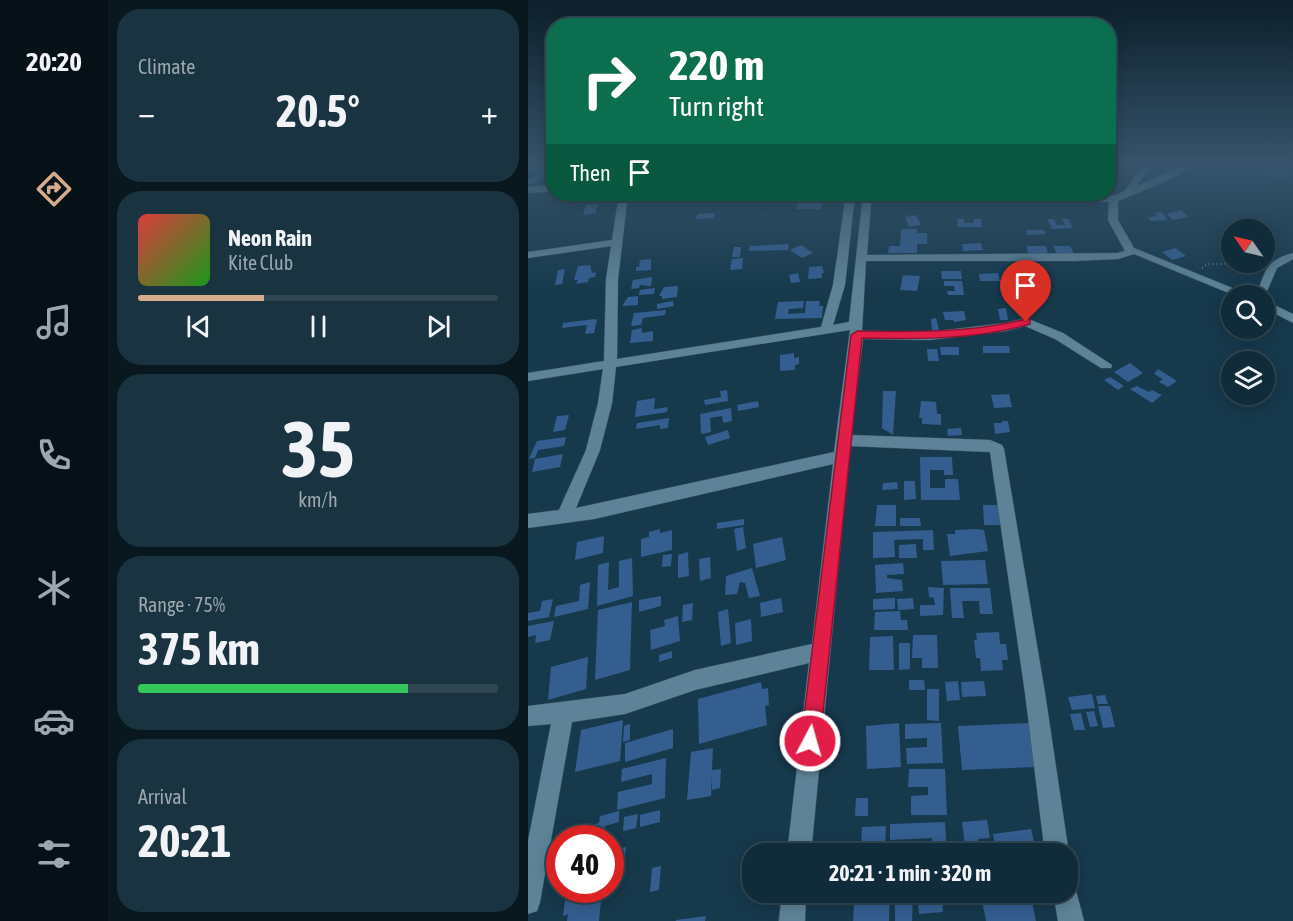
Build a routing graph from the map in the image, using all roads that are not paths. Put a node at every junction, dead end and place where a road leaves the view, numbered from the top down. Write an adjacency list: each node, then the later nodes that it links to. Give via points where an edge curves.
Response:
1 (623, 206): 5 (street)
2 (849, 206): 14 (street, via 839,285)
3 (866, 206): 9 (street)
4 (1112, 206): 6 (street, via 1118,231)
5 (618, 242): 7 (street); 16 (street, via 612,279)
6 (1131, 251): 9 (street, via 1118,256 1022,259); 11 (street)
7 (528, 255)
8 (1293, 256): 10 (street, via 1274,265)
9 (862, 258): 15 (street)
10 (1265, 285)
11 (1221, 286)
12 (1275, 309): 13 (street)
13 (1293, 319)
14 (826, 329): 15 (street); 16 (street)
15 (856, 330): 17 (street, via 929,336 1023,322 1059,336); 19 (street)
16 (610, 365): 18 (street); 20 (street, via 593,450)
17 (1106, 365)
18 (528, 377)
19 (843, 448): 20 (street, via 594,512); 22 (street); 26 (street, via 990,445 997,449)
20 (566, 514): 21 (street)
21 (528, 521)
22 (820, 651): 23 (street, via 695,680 625,704); 25 (street)
23 (564, 712): 24 (street); 27 (street)
24 (528, 716)
25 (800, 843)
26 (1055, 843)
27 (528, 902)
28 (794, 903): 30 (street)
29 (1067, 903): 31 (street)
30 (792, 921)
31 (1071, 921)

